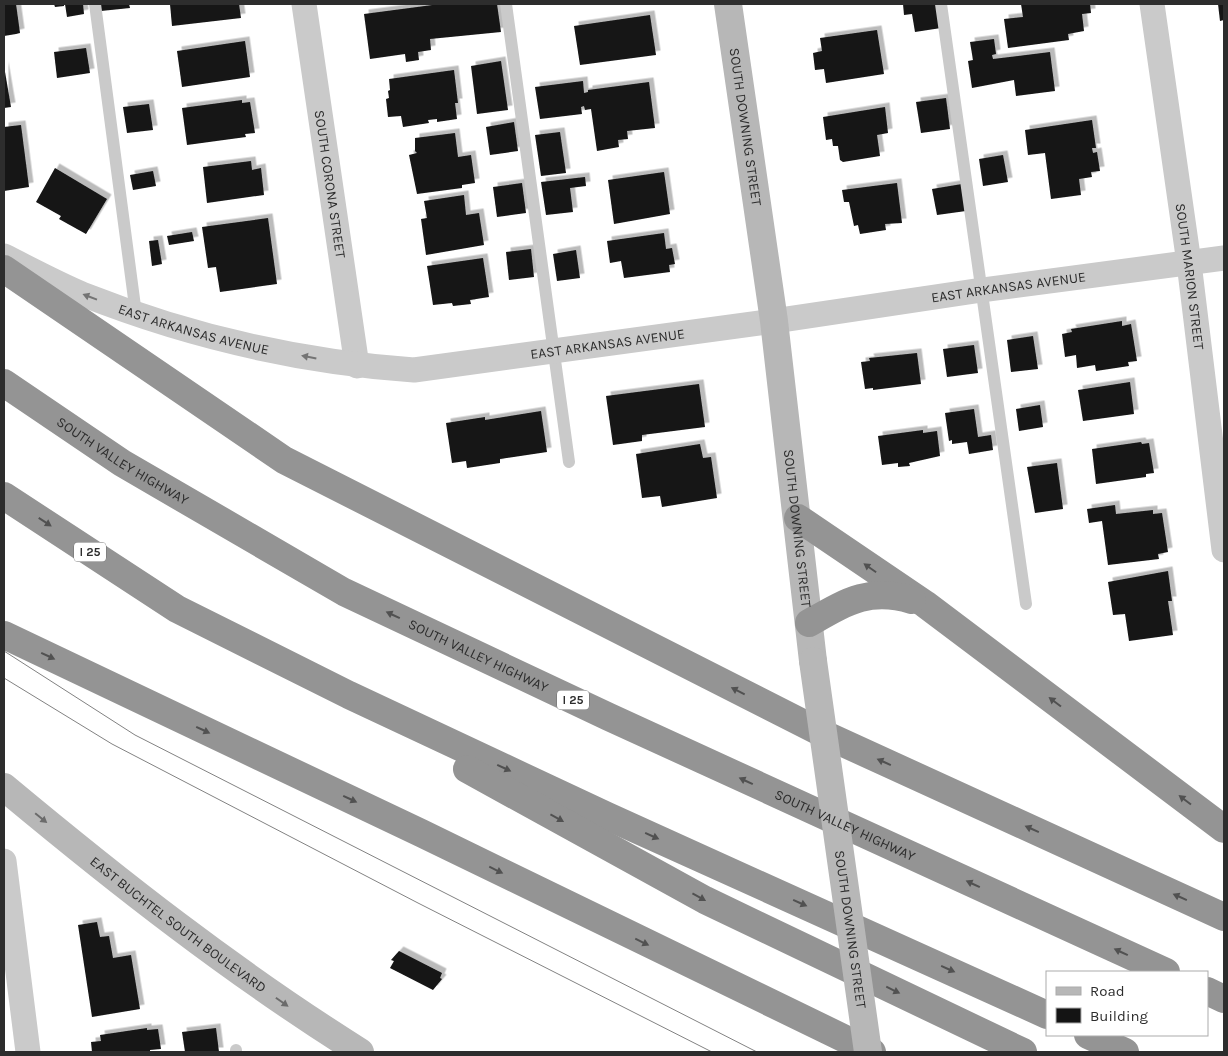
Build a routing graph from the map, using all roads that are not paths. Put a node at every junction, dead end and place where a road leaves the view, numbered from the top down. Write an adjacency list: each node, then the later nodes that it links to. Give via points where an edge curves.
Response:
1 (95, 4): 12 (lane)
2 (304, 4): 15 (street, SOUTH CORONA STREET)
3 (506, 4): 14 (lane)
4 (728, 4): 13 (main road, SOUTH DOWNING STREET)
5 (941, 4): 11 (lane)
6 (1152, 4): 9 (street, SOUTH MARION STREET)
7 (4, 256): 12 (street, EAST ARKANSAS AVENUE, one-way to 7, via 80,293)
8 (1224, 258): 9 (street, EAST ARKANSAS AVENUE)
9 (1189, 263): 11 (street, EAST ARKANSAS AVENUE); 20 (street, SOUTH MARION STREET)
10 (4, 268): 29 (highway, one-way to 10, via 828,736 284,460)
11 (982, 290): 13 (street, EAST ARKANSAS AVENUE); 22 (lane)
12 (136, 314): 15 (street, EAST ARKANSAS AVENUE, one-way to 12, via 235,342)
13 (774, 321): 14 (street, EAST ARKANSAS AVENUE); 19 (main road, SOUTH DOWNING STREET)
14 (554, 350): 15 (street, EAST ARKANSAS AVENUE, via 414,370); 17 (lane)
15 (357, 366)
16 (4, 383): 30 (highway, SOUTH VALLEY HIGHWAY / I 25, one-way to 16, via 617,722 344,592 122,463)
17 (569, 462)
18 (4, 496): 23 (highway, I 25, one-way to 23)
19 (798, 518): 21 (highway, one-way to 19); 24 (main road, SOUTH DOWNING STREET)
20 (1224, 550)
21 (925, 604): 24 (highway, via 895,595 871,594 850,600); 27 (highway, one-way to 21)
22 (1026, 604)
23 (177, 609): 33 (highway, I 25, one-way to 33, via 607,816); 39 (highway, one-way to 39, via 705,900)
24 (809, 623): 37 (main road, SOUTH DOWNING STREET, bridge)
25 (4, 635): 38 (highway, one-way to 38)
26 (4, 788): 36 (main road, EAST BUCHTEL SOUTH BOULEVARD, one-way to 36, via 226,963)
27 (1224, 829)
28 (4, 861): 35 (street)
29 (1224, 917)
30 (1164, 971)
31 (1208, 991): 32 (highway)
32 (1224, 999)
33 (1046, 1015)
34 (1090, 1036): 40 (highway)
35 (28, 1052)
36 (360, 1052)
37 (868, 1052)
38 (872, 1052)
39 (1023, 1052)
40 (1125, 1052)

